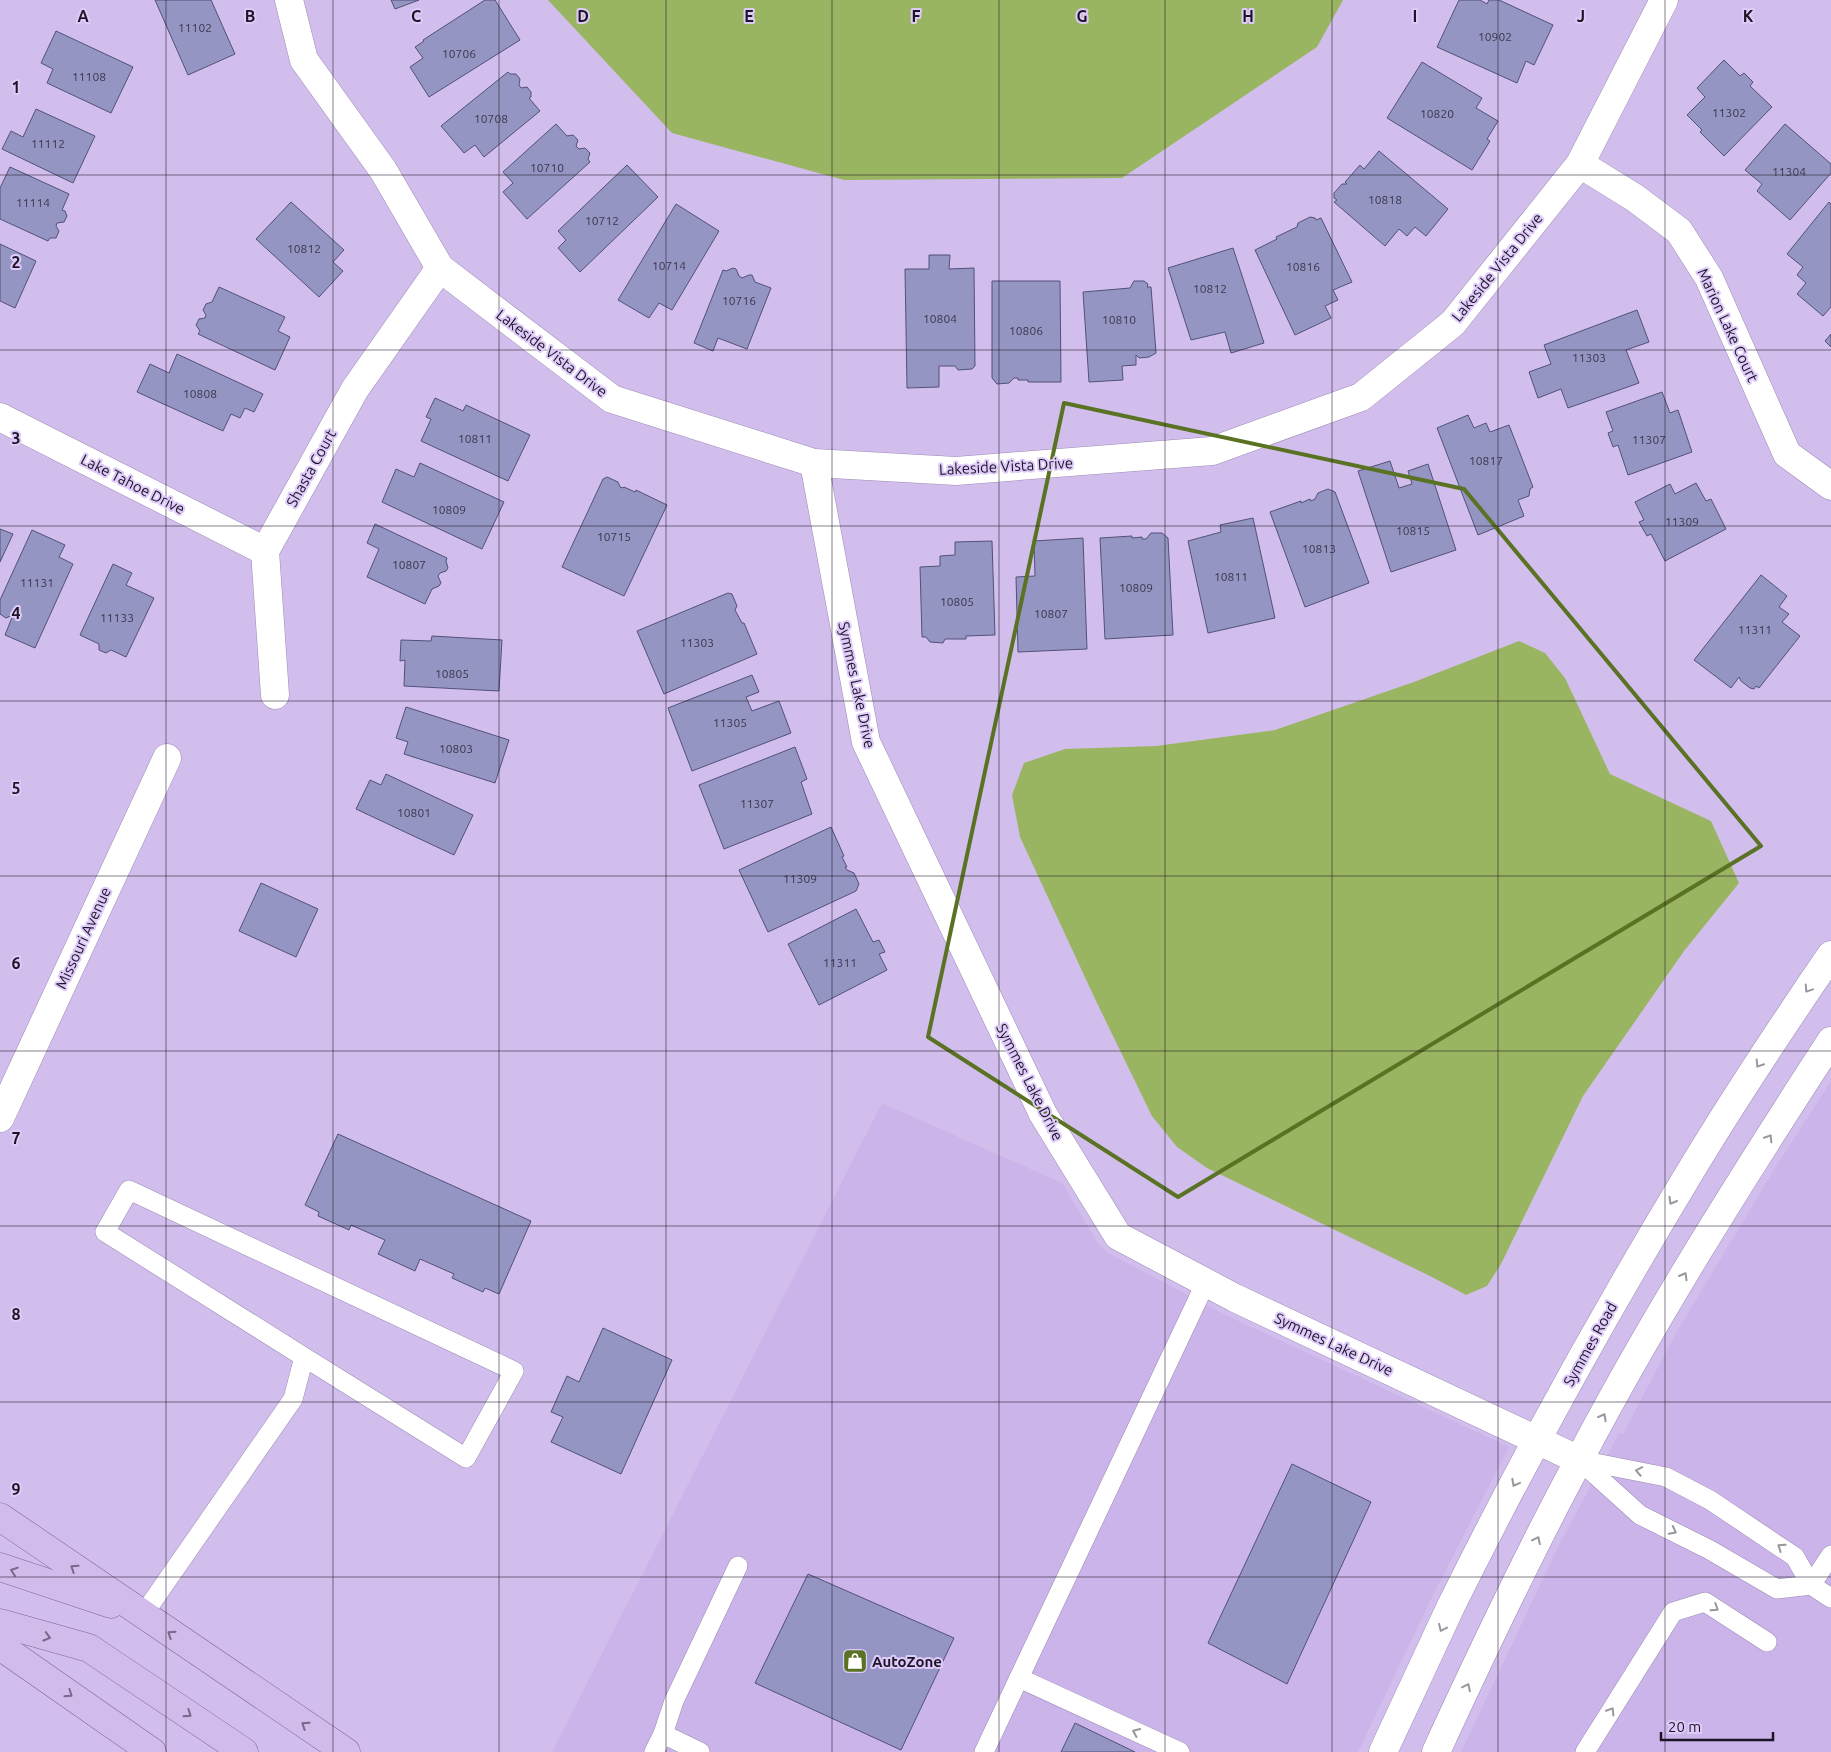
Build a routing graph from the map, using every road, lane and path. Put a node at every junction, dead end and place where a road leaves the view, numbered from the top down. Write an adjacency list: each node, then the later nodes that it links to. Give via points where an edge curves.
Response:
1 (290, 0): 4 (street, Lakeside Vista Drive, via 304,60 384,170)
2 (1664, 0): 3 (street, Lakeside Vista Drive)
3 (1580, 164): 6 (street, Lakeside Vista Drive, via 1453,324 1361,397 1212,452 956,471); 7 (street, Marion Lake Court, via 1635,198 1679,231 1709,278 1787,454)
4 (440, 268): 6 (street, Lakeside Vista Drive, via 612,399); 8 (street, Shasta Court, via 355,389)
5 (0, 417): 8 (street, Lake Tahoe Drive)
6 (814, 464): 14 (street, Symmes Lake Drive, via 866,742 1043,1114 1118,1236)
7 (1831, 486)
8 (266, 551): 9 (street)
9 (274, 695)
10 (167, 758): 13 (street, Missouri Avenue)
11 (1831, 955): 16 (street, Symmes Road, one-way to 16, via 1682,1185)
12 (1826, 1059): 17 (street, one-way to 12, via 1700,1250)
13 (0, 1118)
14 (1206, 1282): 16 (street, Symmes Lake Drive); 28 (lane)
15 (304, 1357): 15 (lane, via 105,1232 129,1190 514,1371 466,1458); 24 (lane, via 293,1399)
16 (1538, 1439): 17 (street, Symmes Lake Drive); 37 (street, Symmes Road, one-way to 37, via 1451,1607)
17 (1579, 1460): 22 (lane, one-way to 17, via 1795,1557 1710,1500 1666,1477); 22 (lane, one-way to 22, via 1640,1515 1777,1589); 38 (street, one-way to 17, via 1538,1537)
18 (0, 1517): 24 (main road, one-way to 18)
19 (1831, 1555): 22 (lane)
20 (738, 1566): 29 (lane, via 674,1701)
21 (0, 1567): 24 (main road, one-way to 21)
22 (1811, 1584): 23 (lane)
23 (1831, 1598)
24 (143, 1615): 32 (main road, one-way to 24)
25 (0, 1624): 31 (main road, one-way to 31, via 89,1648)
26 (1767, 1642): 39 (lane, one-way to 26, via 1673,1612 1705,1602)
27 (0, 1646): 30 (main road, one-way to 30)
28 (1019, 1678): 35 (lane); 36 (lane, one-way to 28)
29 (664, 1734): 33 (lane); 34 (lane)
30 (152, 1752)
31 (244, 1752)
32 (346, 1752)
33 (654, 1752)
34 (700, 1752)
35 (984, 1752)
36 (1180, 1752)
37 (1383, 1752)
38 (1436, 1752)
39 (1585, 1752)

